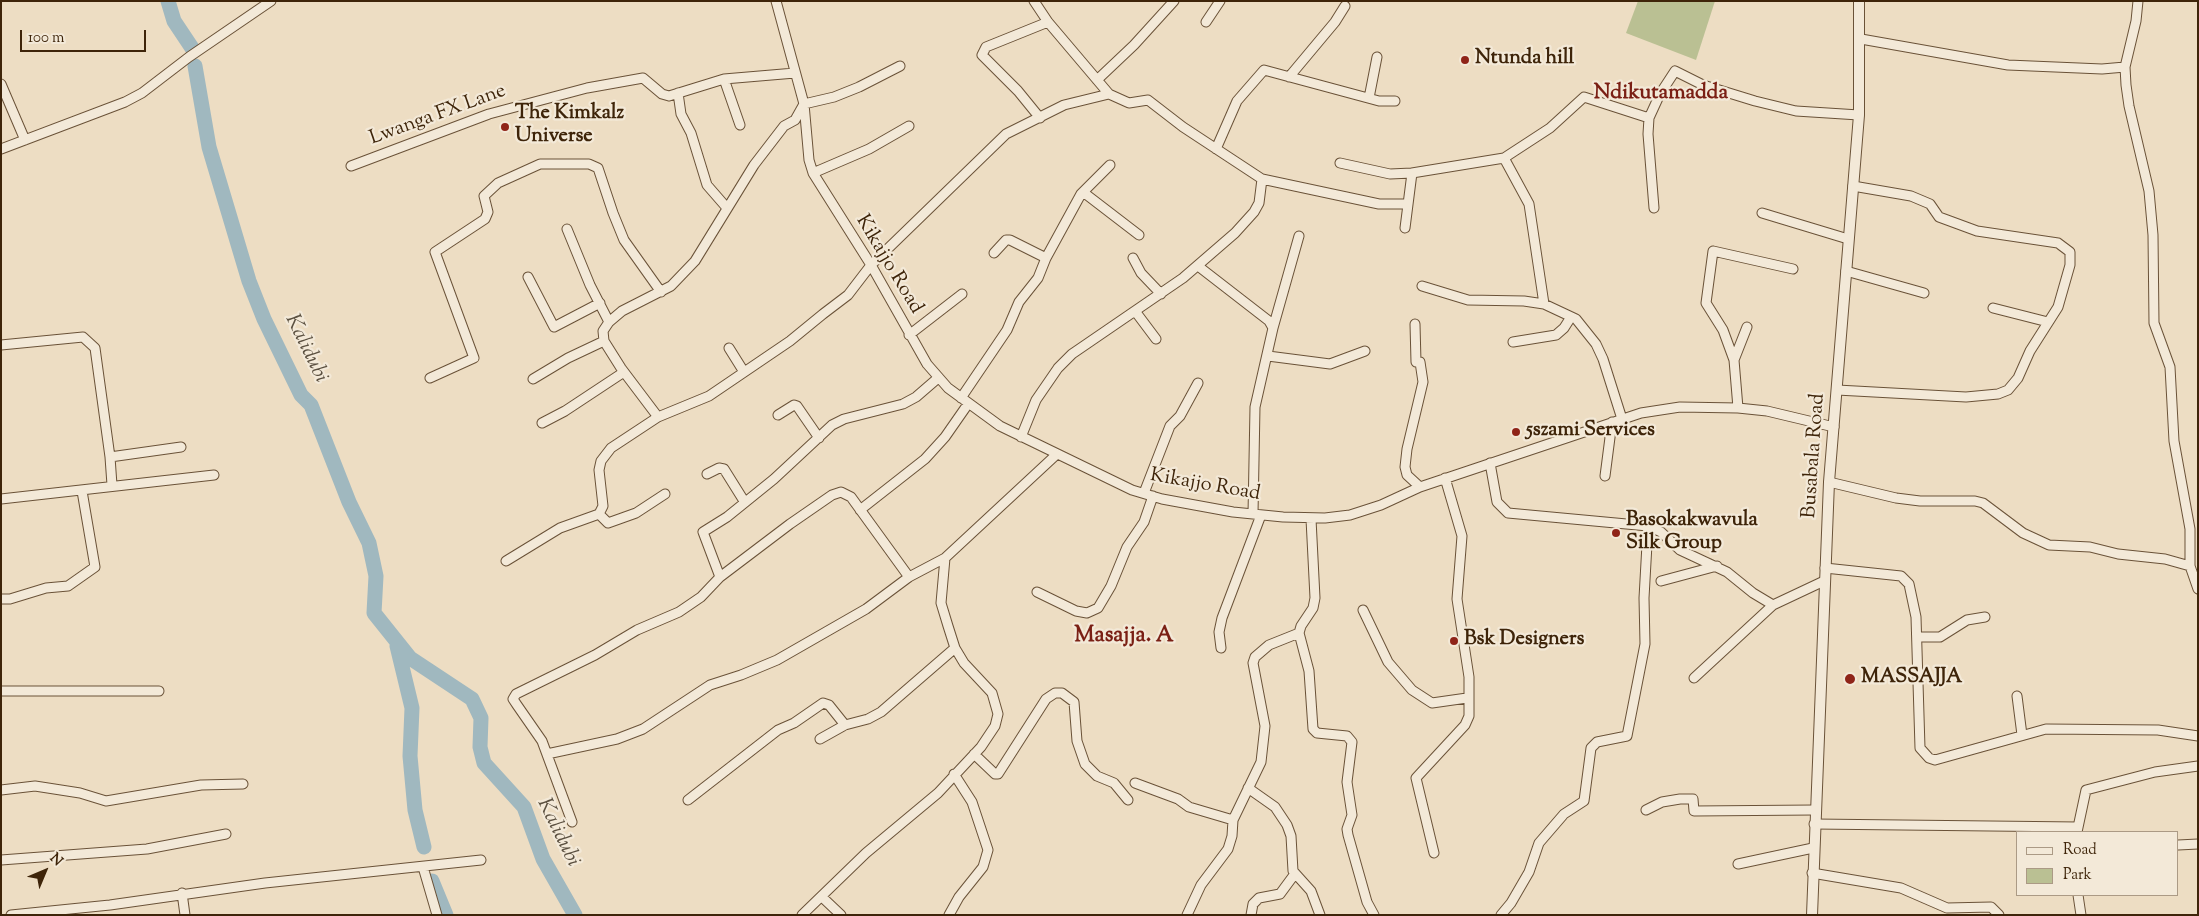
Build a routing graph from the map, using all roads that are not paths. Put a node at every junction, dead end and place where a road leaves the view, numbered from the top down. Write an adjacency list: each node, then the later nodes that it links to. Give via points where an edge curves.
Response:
1 (271, 1): 30 (street, via 142,93 107,110)
2 (776, 1): 15 (street, Kikajjo Road)
3 (1034, 1): 9 (street)
4 (1174, 1): 18 (street)
5 (1220, 1): 10 (street)
6 (1859, 1): 11 (street, Busabala Road)
7 (2138, 1): 14 (street)
8 (1345, 6): 16 (street)
9 (1048, 22): 18 (street); 26 (street, via 986,47 982,55)
10 (1206, 22)
11 (1860, 39): 14 (street, via 2008,65); 25 (street, Busabala Road)
12 (1377, 57): 22 (street)
13 (900, 66): 24 (street, via 834,97)
14 (2126, 67): 125 (street, via 2128,106 2149,191 2154,323 2171,375 2174,440 2190,529)
15 (795, 72): 17 (street, Lwanga FX Lane); 24 (street, Kikajjo Road)
16 (1289, 77): 22 (street); 32 (street, via 1264,70 1237,101)
17 (724, 80): 20 (street, Lwanga FX Lane); 28 (street)
18 (1097, 80): 21 (street)
19 (1, 84): 30 (street)
20 (678, 93): 36 (street, Lwanga FX Lane, via 662,94 643,78 587,88 490,114); 43 (street, via 680,114 691,133 707,185)
21 (1109, 94): 26 (street, via 1064,105); 32 (street, via 1129,102 1148,100)
22 (1369, 98): 23 (street)
23 (1395, 100)
24 (804, 104): 37 (street, Kikajjo Road); 43 (street, via 795,120 784,126 754,165)
25 (1859, 115): 27 (street, via 1780,107 1703,85 1675,71); 40 (street, Busabala Road)
26 (1040, 118): 54 (street, via 1006,134)
27 (1649, 118): 33 (street, via 1584,97 1550,128); 44 (street)
28 (740, 125)
29 (909, 126): 37 (street, via 869,149)
30 (25, 140): 31 (street)
31 (1, 149)
32 (1216, 149): 39 (street)
33 (1504, 158): 38 (street); 65 (street, via 1529,204)
34 (1340, 163): 38 (street, via 1390,174)
35 (1110, 164): 41 (street)
36 (351, 166)
37 (813, 173): 54 (street, Kikajjo Road)
38 (1412, 173): 42 (street)
39 (1262, 179): 42 (street, via 1379,204); 55 (street, via 1259,203 1254,212)
40 (1853, 186): 50 (street, Busabala Road); 70 (street, via 1911,196 1930,204 1939,217 1977,232 2064,246 2070,252 2069,270 2058,306)
41 (1083, 192): 48 (street); 52 (street)
42 (1407, 204): 46 (street)
43 (727, 208): 60 (street, via 695,261)
44 (1654, 208)
45 (1762, 213): 50 (street)
46 (1406, 228)
47 (567, 229): 64 (street)
48 (1139, 234)
49 (1299, 236): 73 (street)
50 (1848, 239): 57 (street, Busabala Road)
51 (994, 254): 52 (street, via 1006,240 1010,240)
52 (1046, 258): 90 (street, via 1038,278 1019,302 1007,330)
53 (1133, 258): 63 (street, via 1141,273)
54 (871, 265): 74 (street, Kikajjo Road); 84 (street, via 848,295)
55 (1198, 266): 63 (street); 73 (street, via 1269,321)
56 (1793, 269): 82 (street, via 1713,251 1706,303 1723,330)
57 (1846, 271): 61 (street); 89 (street, Busabala Road)
58 (528, 277): 64 (street, via 554,327)
59 (1422, 286): 65 (street, via 1468,300)
60 (661, 292): 69 (street); 85 (street, via 624,240 598,168 589,164 540,164 498,183 484,196 488,212 486,220 435,252 474,358)
61 (1924, 293)
62 (962, 294): 74 (street)
63 (1161, 294): 67 (street)
64 (600, 303): 69 (street)
65 (1544, 304): 68 (street)
66 (1993, 308): 70 (street)
67 (1135, 311): 75 (street); 98 (street, via 1072,354 1058,368 1036,400)
68 (1572, 317): 77 (street, via 1556,335); 94 (street, via 1596,344)
69 (609, 322): 76 (street, via 603,331)
70 (2048, 322): 89 (street, via 2018,378 2008,390 1998,394 1966,397)
71 (1415, 324): 110 (street, via 1416,362 1420,362 1423,382 1406,467 1407,476)
72 (1747, 327): 82 (street)
73 (1273, 328): 81 (street)
74 (909, 335): 87 (street, Kikajjo Road)
75 (1156, 338)
76 (604, 341): 83 (street); 86 (street)
77 (1513, 342)
78 (1, 345): 102 (street, via 83,337 95,348)
79 (728, 348): 84 (street)
80 (1365, 351): 81 (street, via 1330,364)
81 (1268, 356): 119 (street, via 1255,407)
82 (1734, 360): 91 (street)
83 (624, 372): 93 (street); 96 (street)
84 (744, 372): 93 (street, via 709,396)
85 (430, 378)
86 (533, 378)
87 (938, 378): 90 (street, Kikajjo Road); 99 (street, via 916,397 878,412 844,419)
88 (1198, 383): 112 (street, via 1180,416 1170,426)
89 (1837, 390): 97 (street, Busabala Road)
90 (965, 401): 98 (street, Kikajjo Road); 117 (street, via 945,437 925,459)
91 (1738, 408): 94 (street, Kikajjo Road, via 1680,406); 97 (street, Kikajjo Road, via 1767,411)
92 (778, 415): 99 (street, via 797,406)
93 (658, 417): 118 (street, via 611,448 601,461 598,481 602,506)
94 (1622, 418): 95 (street, Kikajjo Road)
95 (1612, 422): 103 (street, Kikajjo Road); 106 (street)
96 (542, 423)
97 (1834, 427): 108 (street, Busabala Road)
98 (1021, 437): 101 (street, Kikajjo Road)
99 (819, 438): 116 (street)
100 (182, 447): 102 (street)
101 (1057, 454): 112 (street, Kikajjo Road); 122 (street)
102 (110, 457): 109 (street)
103 (1490, 463): 107 (street, Kikajjo Road); 121 (street, via 1497,502 1508,513)
104 (707, 474): 116 (street, via 724,469)
105 (214, 475): 109 (street)
106 (1605, 476)
107 (1445, 478): 110 (street, Kikajjo Road); 145 (street, via 1462,536 1457,599 1469,677)
108 (1829, 482): 125 (street, via 1896,498 1975,501 2048,546 2090,548); 126 (street, Busabala Road)
109 (112, 485): 111 (street)
110 (1420, 487): 120 (street, Kikajjo Road, via 1350,515)
111 (82, 491): 115 (street); 133 (street, via 95,567 68,586 46,588)
112 (1144, 493): 114 (street, Kikajjo Road)
113 (665, 494): 118 (street, via 636,512 608,523)
114 (1153, 496): 119 (street, Kikajjo Road); 132 (street, via 1144,522 1127,547 1098,608 1087,613 1076,611)
115 (1, 499)
116 (744, 502): 127 (street, via 703,532)
117 (860, 510): 127 (street, via 846,493 832,494); 128 (street)
118 (599, 514): 123 (street, via 560,528)
119 (1257, 514): 120 (street, Kikajjo Road); 140 (street, via 1222,618 1219,632)
120 (1311, 519): 137 (street, via 1315,598)
121 (1648, 526): 124 (street, via 1680,550); 191 (street, via 1645,644 1627,736 1597,742 1591,748 1584,801 1564,814 1539,843 1529,872)
122 (945, 558): 128 (street); 139 (street, via 941,603)
123 (506, 561)
124 (1717, 566): 129 (street); 134 (street)
125 (2190, 566): 131 (street)
126 (1825, 568): 130 (street, Busabala Road); 138 (street, via 1901,576 1909,584)
127 (720, 577): 150 (street, via 701,597 679,612 637,630 516,694 514,699)
128 (909, 578): 150 (street, via 866,609 777,660 710,685 643,729 617,739)
129 (1661, 581)
130 (1824, 581): 134 (street); 161 (street, Busabala Road)
131 (2198, 588)
132 (1037, 592)
133 (1, 600)
134 (1773, 605): 141 (street)
135 (1363, 610): 145 (street, via 1388,662 1412,690 1432,703)
136 (1985, 617): 138 (street, via 1967,620 1940,637)
137 (1299, 633): 156 (street, via 1262,649 1253,664 1266,737 1261,762); 190 (street, via 1309,671 1314,732 1342,734 1351,738 1347,782 1352,815 1347,829 1367,902)
138 (1917, 637): 147 (street, via 1920,748 1924,755 1935,760)
139 (955, 648): 146 (street, via 892,705 868,719); 151 (street, via 964,663 992,693 998,714 995,726)
140 (1221, 648)
141 (1694, 678)
142 (1, 691): 143 (street)
143 (159, 691)
144 (2017, 696): 147 (street)
145 (1467, 698): 170 (street, via 1467,723 1416,778)
146 (845, 725): 149 (street); 158 (street, via 823,702 794,723 778,730)
147 (2022, 734): 148 (street, via 2066,728 2158,730)
148 (2198, 736)
149 (820, 739)
150 (547, 754): 163 (street)
151 (974, 754): 153 (street); 159 (street, via 998,774 1046,699 1062,693 1074,702 1077,741 1085,764 1097,776 1114,783)
152 (2198, 766): 165 (street, via 2154,772 2086,790)
153 (954, 774): 179 (street, via 938,793 866,853); 186 (street, via 972,802 988,850 983,867)
154 (1135, 783): 162 (street, via 1189,807)
155 (243, 784): 157 (street, via 201,785 106,801 35,786)
156 (1248, 788): 162 (street); 176 (street, via 1275,808 1287,825)
157 (1, 790)
158 (688, 800)
159 (1128, 800)
160 (1646, 810): 161 (street, via 1662,802 1680,799 1693,799 1694,811)
161 (1814, 810): 164 (street, Busabala Road)
162 (1232, 820): 187 (street, via 1228,849 1201,885)
163 (572, 822)
164 (1814, 824): 165 (street); 169 (street, Busabala Road)
165 (2078, 830)
166 (226, 834): 171 (street, via 147,850)
167 (2198, 844): 168 (street)
168 (2179, 845)
169 (1813, 848): 173 (street); 175 (street, Busabala Road)
170 (1434, 854)
171 (1, 860)
172 (481, 860): 174 (street)
173 (1738, 864)
174 (423, 867): 177 (street); 183 (street)
175 (1812, 873): 192 (street, Busabala Road); 193 (street, via 1901,888 1947,908 1991,907)
176 (1294, 875): 188 (street, via 1280,894 1259,898); 189 (street, via 1311,891)
177 (182, 893): 180 (street); 182 (street)
178 (2078, 896): 194 (street)
179 (822, 897): 184 (street); 185 (street)
180 (65, 912): 181 (street)
181 (11, 915)
182 (185, 915)
183 (438, 915)
184 (802, 915)
185 (841, 915)
186 (948, 915)
187 (1187, 915)
188 (1251, 915)
189 (1320, 915)
190 (1374, 915)
191 (1501, 915)
192 (1812, 915)
193 (1999, 915)
194 (2081, 915)

